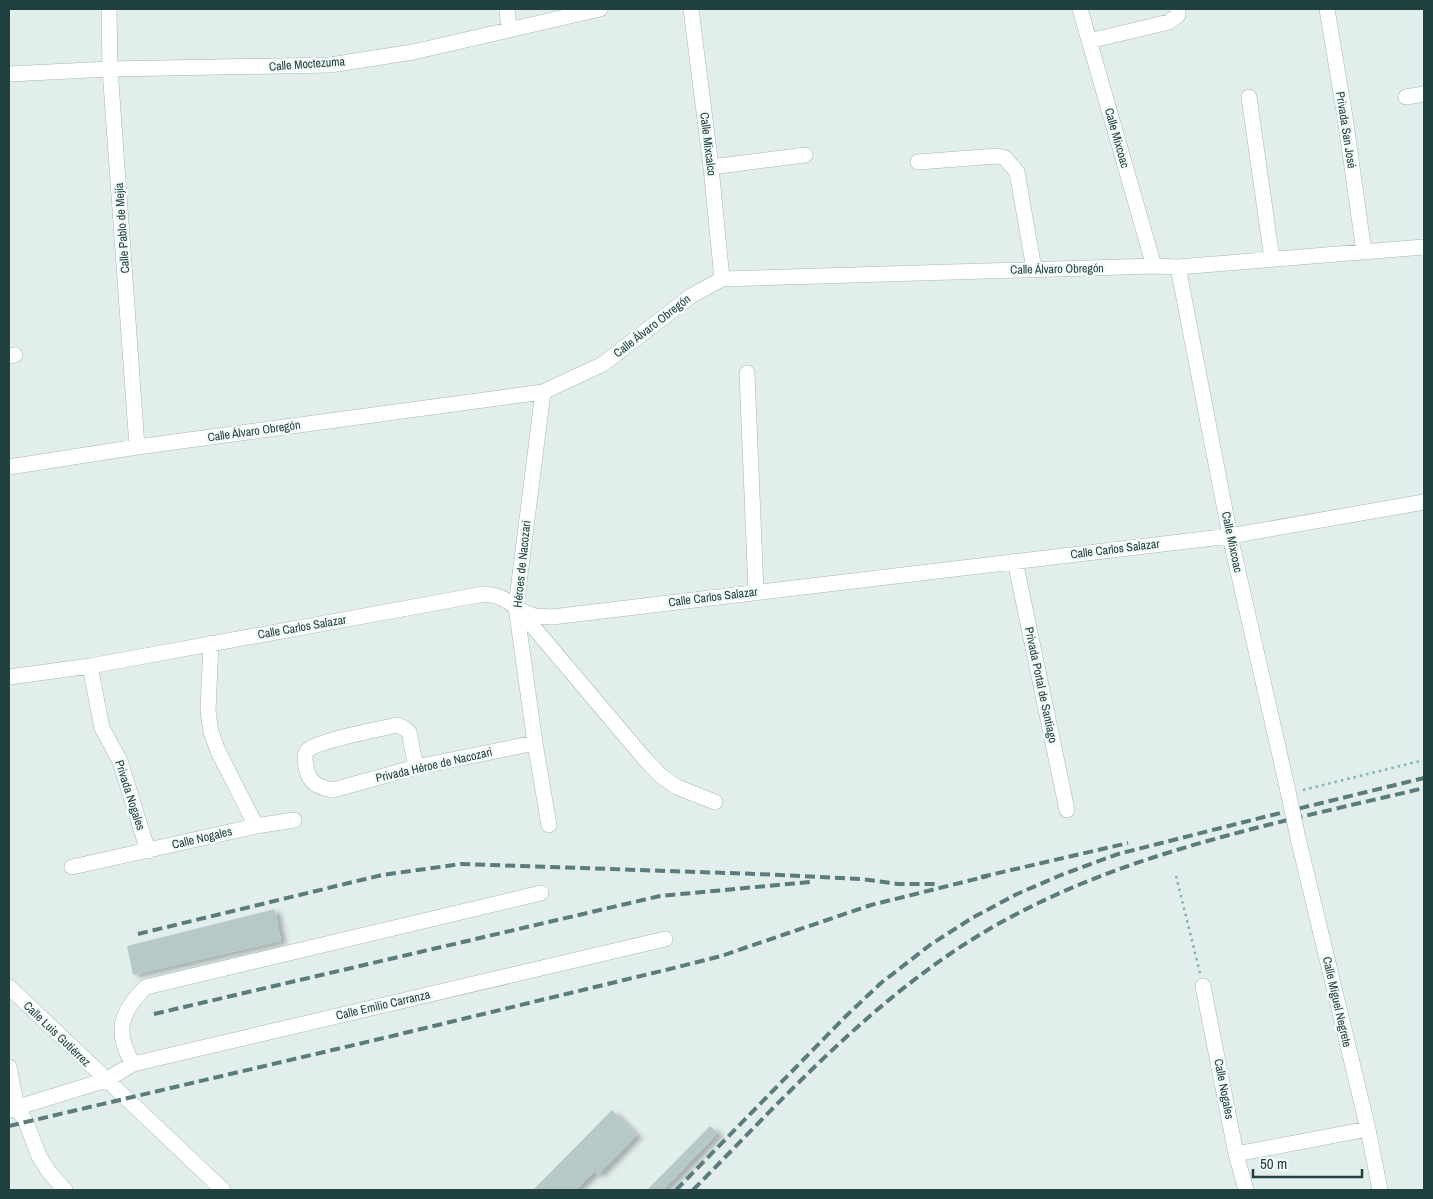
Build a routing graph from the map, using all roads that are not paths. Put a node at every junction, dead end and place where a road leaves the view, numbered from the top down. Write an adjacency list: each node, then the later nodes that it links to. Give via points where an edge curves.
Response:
1 (110, 9): 10 (street, Calle Pablo de Mejía)
2 (507, 9): 8 (street)
3 (600, 9): 8 (street, Calle Moctezuma)
4 (690, 9): 17 (street, Calle Mixcalco)
5 (1080, 9): 9 (street, Calle Mixcoac)
6 (1178, 9): 9 (street, via 1178,15 1169,22)
7 (1327, 9): 19 (street, Privada San José)
8 (509, 29): 10 (street, Calle Moctezuma, via 413,52 330,65)
9 (1089, 41): 21 (street, Calle Mixcoac)
10 (110, 69): 11 (street, Calle Moctezuma); 27 (street, Calle Pablo de Mejía)
11 (9, 74)
12 (1424, 94): 14 (street)
13 (1249, 97): 20 (street)
14 (1406, 97)
15 (805, 155): 17 (street)
16 (918, 162): 23 (street, via 1005,158 1017,172)
17 (711, 166): 24 (street, Calle Mixcalco)
18 (1424, 247): 19 (street, Calle Álvaro Obregón)
19 (1364, 252): 20 (street, Calle Álvaro Obregón)
20 (1272, 259): 22 (street, Calle Álvaro Obregón)
21 (1154, 266): 22 (street, Calle Álvaro Obregón); 23 (street, Calle Álvaro Obregón)
22 (1178, 267): 30 (street, Calle Mixcoac)
23 (1034, 269): 24 (street, Calle Álvaro Obregón)
24 (722, 279): 26 (street, Calle Álvaro Obregón, via 691,296 603,364)
25 (747, 373): 32 (street)
26 (543, 392): 27 (street, Calle Álvaro Obregón); 33 (street, Héroes de Nacozari)
27 (137, 447): 28 (street, Calle Álvaro Obregón)
28 (9, 467)
29 (1424, 502): 30 (street, Calle Carlos Salazar)
30 (1230, 536): 31 (street, Calle Carlos Salazar); 41 (street, Calle Mixcoac, bridge)
31 (1015, 561): 32 (street, Calle Carlos Salazar); 40 (street, Privada Portal de Santiago)
32 (756, 592): 33 (street, Calle Carlos Salazar, via 552,617 532,615)
33 (516, 607): 34 (street, Calle Carlos Salazar, via 502,597 484,594); 37 (street, Héroes de Nacozari); 39 (street, via 661,776 677,787)
34 (211, 643): 35 (street, Calle Carlos Salazar); 44 (street, via 208,711 211,732)
35 (90, 666): 36 (street, Calle Carlos Salazar); 45 (street, Privada Nogales, via 102,728 120,761)
36 (9, 676)
37 (535, 743): 38 (street, Privada Héroe de Nacozari); 43 (street, Héroes de Nacozari)
38 (416, 768): 38 (street, Privada Héroe de Nacozari, via 333,790 321,788 313,782 305,756 308,750 320,744 397,725 409,732)
39 (715, 802)
40 (1067, 810)
41 (1293, 814): 55 (street, Calle Miguel Negrete, bridge)
42 (294, 820): 44 (street)
43 (549, 825)
44 (256, 826): 45 (street, Calle Nogales)
45 (148, 851): 46 (street)
46 (72, 866)
47 (541, 892): 51 (street, via 146,988 126,1010 122,1021 122,1039)
48 (664, 939): 51 (street, Calle Emilio Carranza)
49 (1203, 986): 56 (street, Calle Nogales)
50 (9, 987): 53 (street, Calle Luis Gutiérrez)
51 (133, 1064): 53 (street, Calle Emilio Carranza)
52 (9, 1067): 54 (street)
53 (106, 1080): 54 (street, Calle Emilio Carranza); 58 (street, Calle Luis Gutiérrez)
54 (13, 1109): 57 (street, via 26,1122 39,1156)
55 (1368, 1130): 56 (street); 60 (street, Calle Miguel Negrete)
56 (1236, 1154): 59 (street, Calle Nogales)
57 (65, 1190)
58 (223, 1190)
59 (1246, 1190)
60 (1380, 1190)

